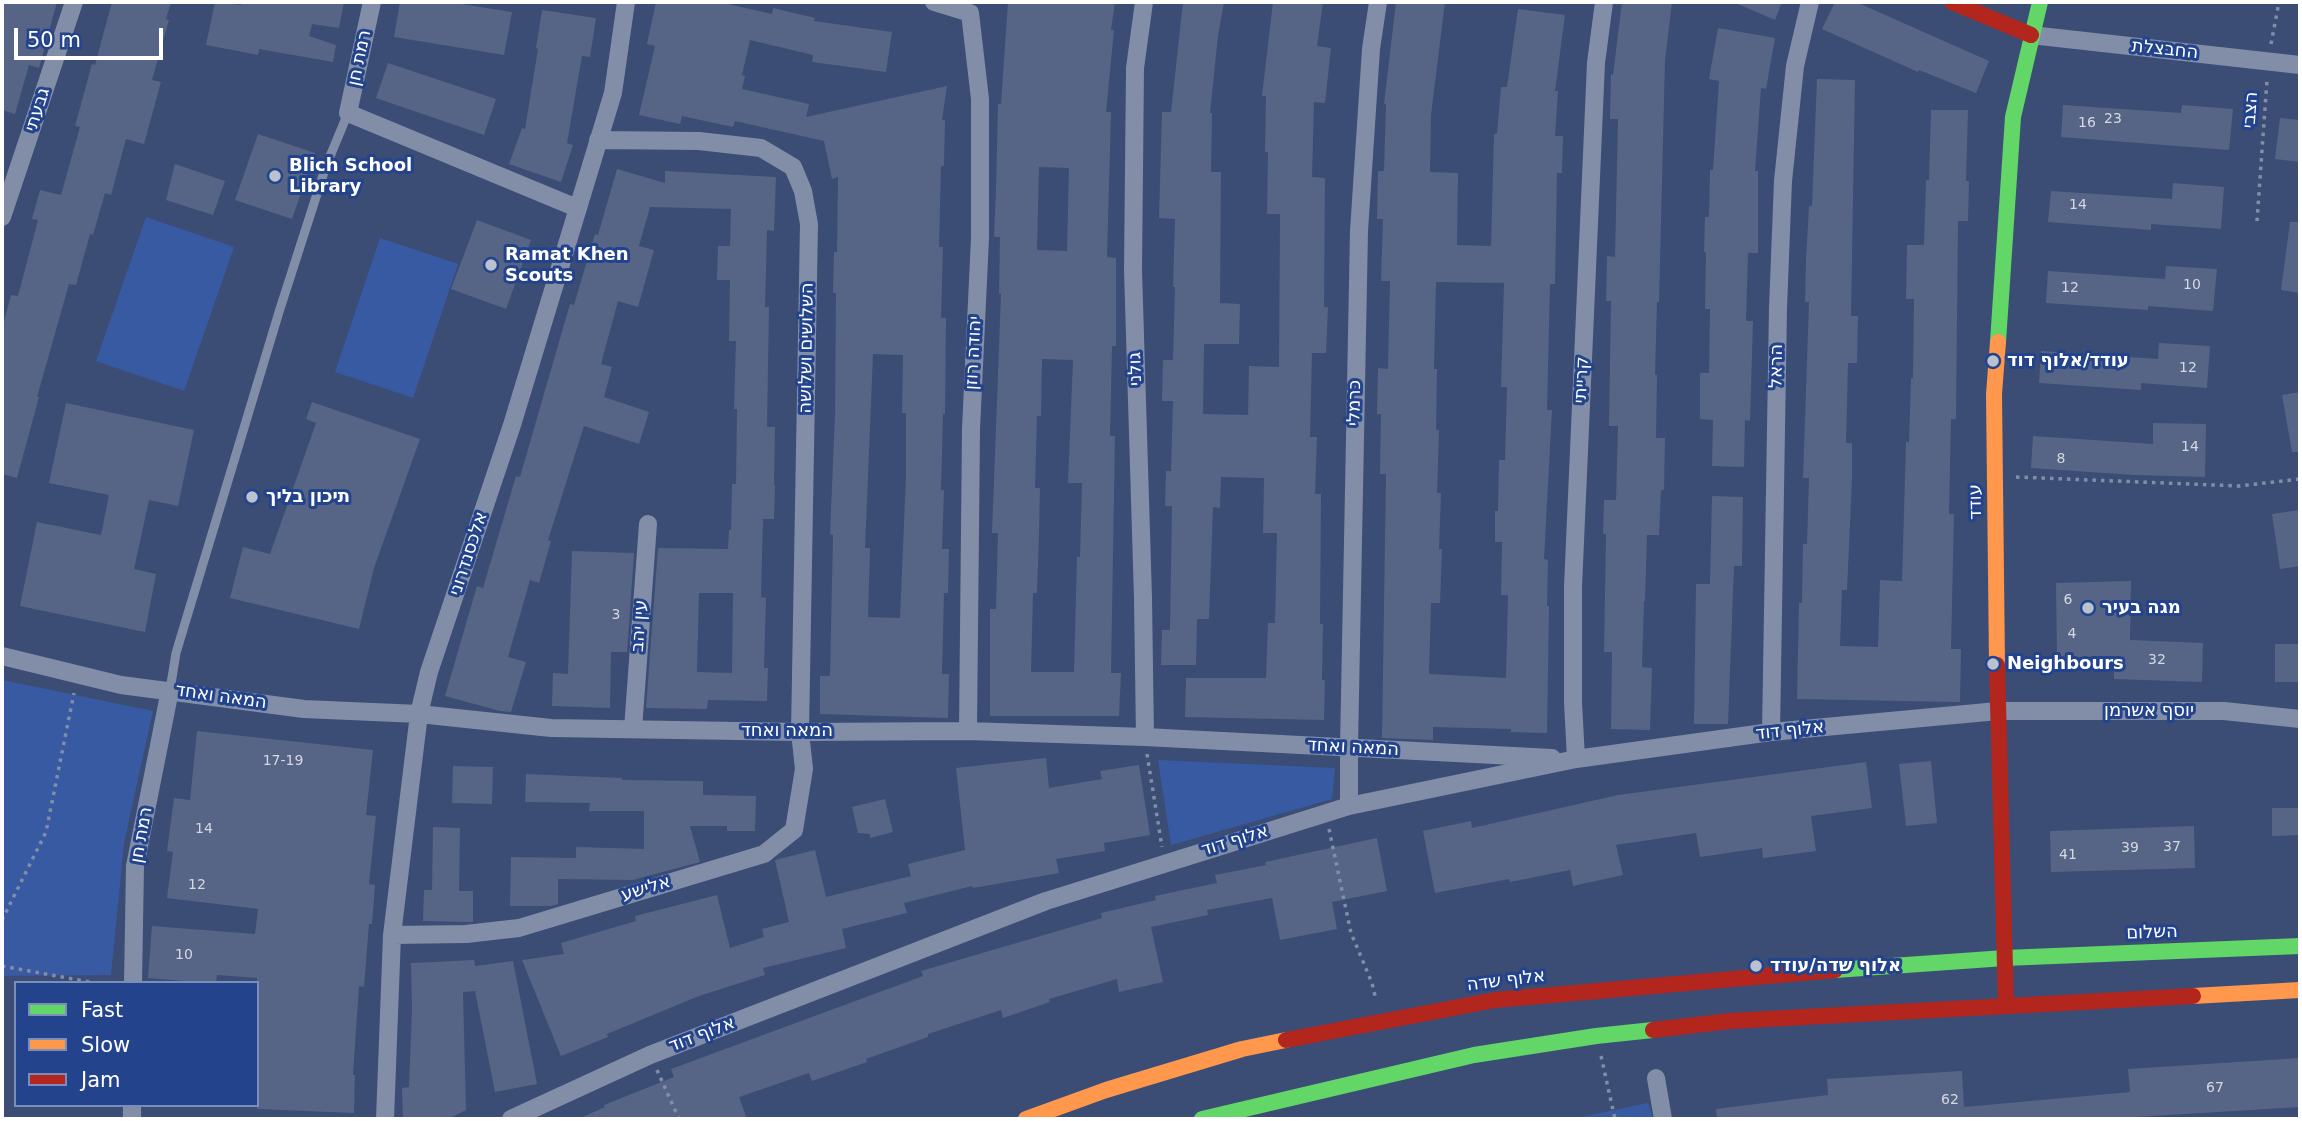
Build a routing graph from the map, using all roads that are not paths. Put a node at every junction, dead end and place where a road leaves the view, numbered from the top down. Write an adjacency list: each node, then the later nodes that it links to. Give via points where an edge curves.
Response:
1 (74, 2): 16 (street, גבעתי)
2 (372, 2): 13 (street, רמת חן)
3 (626, 2): 14 (street, אלכסנדרוני, via 613,93)
4 (934, 2): 24 (street, יהודה רוזן, via 970,13 980,99)
5 (1144, 2): 27 (street, גולני, via 1135,68 1133,270)
6 (1378, 2): 28 (street, כרמלי, via 1359,231)
7 (1604, 2): 29 (street, קרייתי, via 1595,63 1573,587)
8 (1810, 2): 26 (street, הראל, via 1795,66 1783,181)
9 (1952, 2): 11 (main road)
10 (2040, 2): 11 (main road, עודד)
11 (2031, 35): 12 (street, החבצלת); 20 (main road, עודד, via 2013,117 1994,394)
12 (2300, 65)
13 (348, 113): 15 (street); 19 (lane, via 279,312 176,653)
14 (598, 140): 15 (street, אלכסנדרוני); 25 (street, השלושים ושלושה, via 699,141 761,148 793,167 803,191 809,224)
15 (576, 208): 21 (street, אלכסנדרוני)
16 (2, 218)
17 (648, 524): 23 (street, עין יהב)
18 (2, 656): 19 (street, המאה ואחד, via 121,685)
19 (170, 690): 21 (street, המאה ואחד, via 304,709); 34 (street, רמת חן, via 135,866)
20 (1998, 711): 22 (street, יוסף אשרמן, via 2224,711); 26 (street, אלוף דוד); 33 (main road, עודד)
21 (419, 714): 23 (street, המאה ואחד, via 551,728); 31 (street, אלכסנדרוני)
22 (2300, 719)
23 (633, 729): 25 (street, המאה ואחד)
24 (968, 731): 25 (street, המאה ואחד); 27 (street, המאה ואחד)
25 (800, 732): 31 (street, אלישע, via 804,769 794,830 764,854 519,928)
26 (1772, 732): 29 (street, אלוף דוד)
27 (1145, 737): 28 (street, המאה ואחד)
28 (1349, 747): 29 (street, המאה ואחד); 30 (street, כרמלי)
29 (1576, 759): 30 (street, אלוף דוד)
30 (1349, 806): 39 (street, אלוף דוד, via 1046,901 650,1055)
31 (391, 935): 38 (street, אלכסנדרוני)
32 (2300, 946): 33 (main road, השלום)
33 (2005, 958): 36 (main road, עודד); 40 (main road, אלוף שדה, via 1522,998 1380,1021 1242,1049)
34 (133, 981)
35 (2300, 990): 36 (main road)
36 (2006, 1005): 41 (main road, via 1730,1021 1596,1036 1474,1055)
37 (1656, 1078): 42 (street)
38 (385, 1119)
39 (511, 1119)
40 (1026, 1119)
41 (1202, 1119)
42 (1663, 1119)

